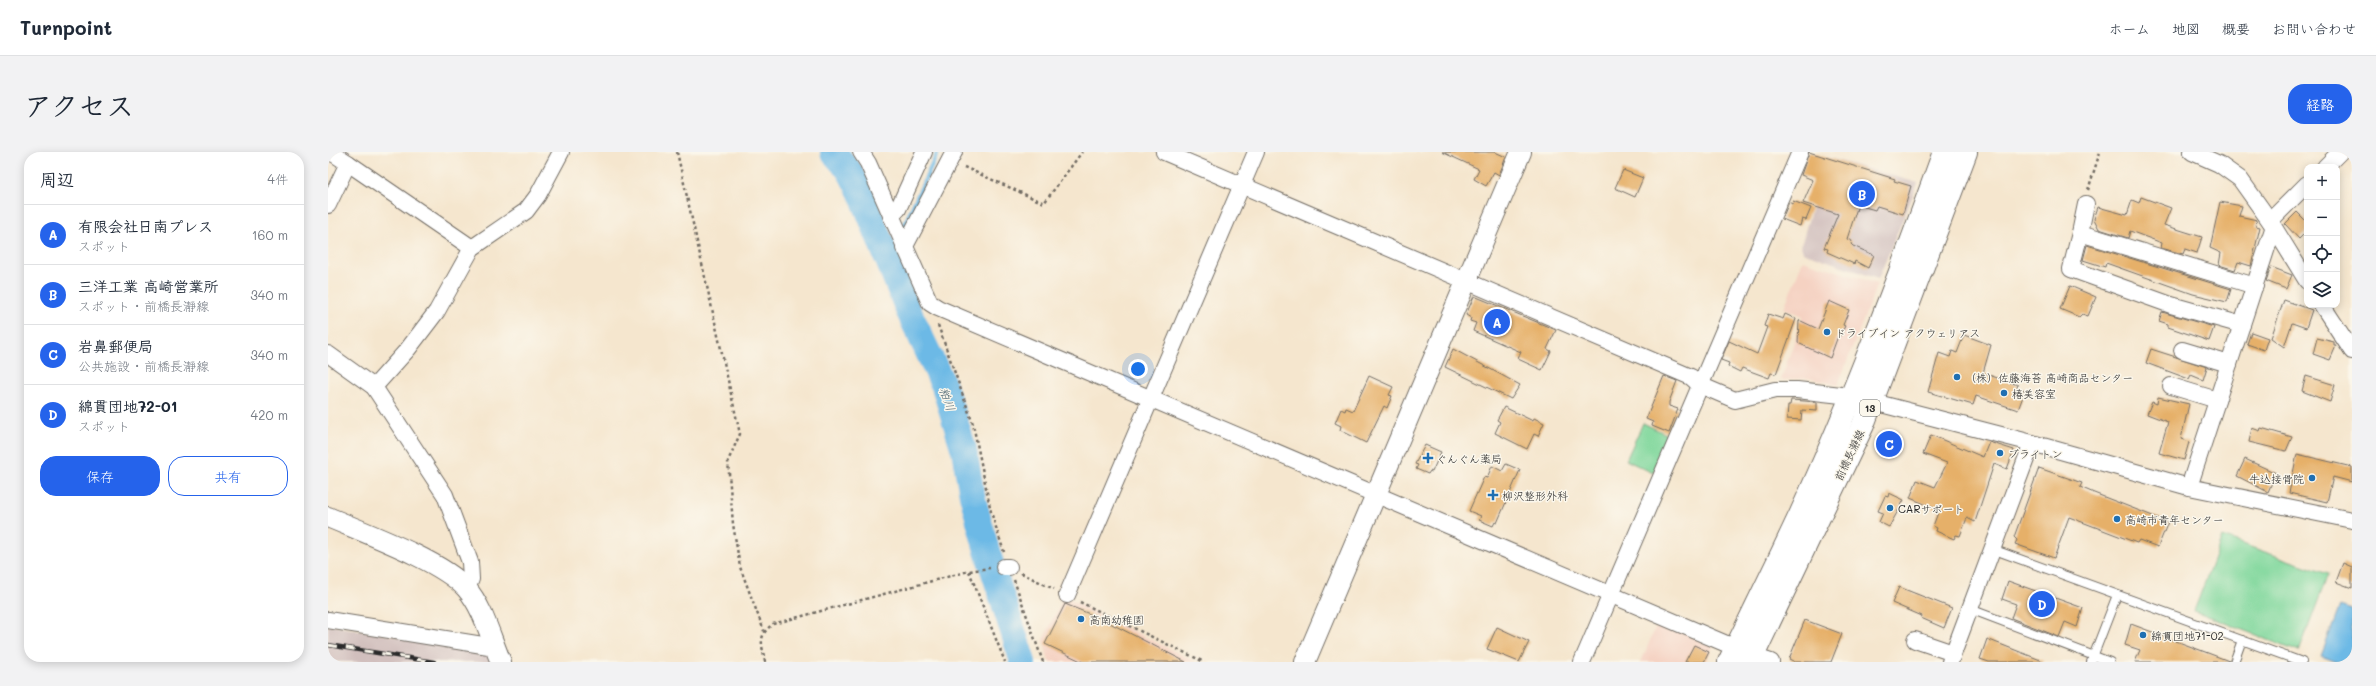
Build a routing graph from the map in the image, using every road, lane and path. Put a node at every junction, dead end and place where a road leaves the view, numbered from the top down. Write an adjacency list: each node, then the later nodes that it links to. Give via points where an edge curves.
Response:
1 (331, 152): 17 (street)
2 (561, 152): 26 (street, via 538,195 526,211)
3 (677, 152): 59 (path, via 740,434 728,461 733,524 740,567)
4 (861, 152): 25 (street, via 868,162)
5 (924, 152): 25 (street, via 898,209)
6 (1082, 152): 16 (path, via 1044,203)
7 (1164, 152): 19 (street)
8 (1256, 152): 19 (street)
9 (1521, 152): 28 (street)
10 (1800, 152): 37 (street)
11 (1944, 152): 40 (main road, 前橋長瀞線 / 13)
12 (1966, 152): 43 (main road, 前橋長瀞線 / 13)
13 (2100, 152): 21 (path)
14 (2192, 152): 23 (street, via 2219,164 2240,178)
15 (2340, 152): 18 (street)
16 (952, 156): 25 (street)
17 (348, 163): 22 (street); 26 (street)
18 (2328, 164)
19 (1242, 185): 28 (street); 41 (street)
20 (2304, 188): 23 (street)
21 (2086, 204): 24 (street)
22 (328, 205)
23 (2272, 225): 27 (street); 29 (street)
24 (2080, 233): 29 (street); 32 (street, via 2071,269 2171,305)
25 (898, 234): 30 (street)
26 (472, 248): 39 (street, via 437,311)
27 (2304, 276)
28 (1466, 281): 37 (street, via 1690,377); 46 (street)
29 (2255, 286): 32 (street)
30 (930, 303): 41 (street); 50 (path, via 966,401 991,512)
31 (2324, 308): 34 (street)
32 (2242, 325): 36 (street)
33 (2182, 350): 36 (street)
34 (2352, 351)
35 (328, 354): 39 (street)
36 (2229, 364): 42 (street)
37 (1700, 385): 40 (street, via 1735,400 1775,390); 55 (street)
38 (2171, 386): 42 (street)
39 (374, 387): 53 (street, via 445,495 470,562 471,579)
40 (1850, 396): 43 (street); 64 (main road, 前橋長瀞線 / 13, via 1800,514)
41 (1152, 398): 46 (street); 54 (street)
42 (2217, 400): 45 (street)
43 (1872, 401): 44 (street); 64 (main road, 前橋長瀞線 / 13, via 1864,425)
44 (2032, 443): 45 (street); 49 (street)
45 (2188, 487): 48 (street)
46 (1377, 495): 55 (street); 70 (street)
47 (328, 517): 53 (street, via 434,565 455,578)
48 (2352, 520)
49 (1992, 549): 56 (lane); 57 (street)
50 (1007, 567): 54 (path); 68 (path)
51 (974, 570): 52 (path)
52 (969, 571): 59 (path, via 773,624); 67 (path)
53 (466, 589): 62 (street, via 477,606)
54 (1067, 595): 69 (path)
55 (1610, 595): 64 (street); 71 (street)
56 (2117, 595): 61 (lane); 65 (lane)
57 (1970, 609): 63 (street); 65 (lane)
58 (328, 620): 62 (street)
59 (764, 631): 66 (path, via 762,638)
60 (1915, 640): 63 (street)
61 (2242, 640): 73 (lane); 74 (lane)
62 (498, 655)
63 (1952, 657)
64 (1748, 658)
65 (2092, 659): 72 (lane)
66 (765, 662)
67 (1006, 662)
68 (1043, 662)
69 (1204, 662)
70 (1305, 662)
71 (1582, 662)
72 (2110, 662)
73 (2234, 662)
74 (2302, 662)

